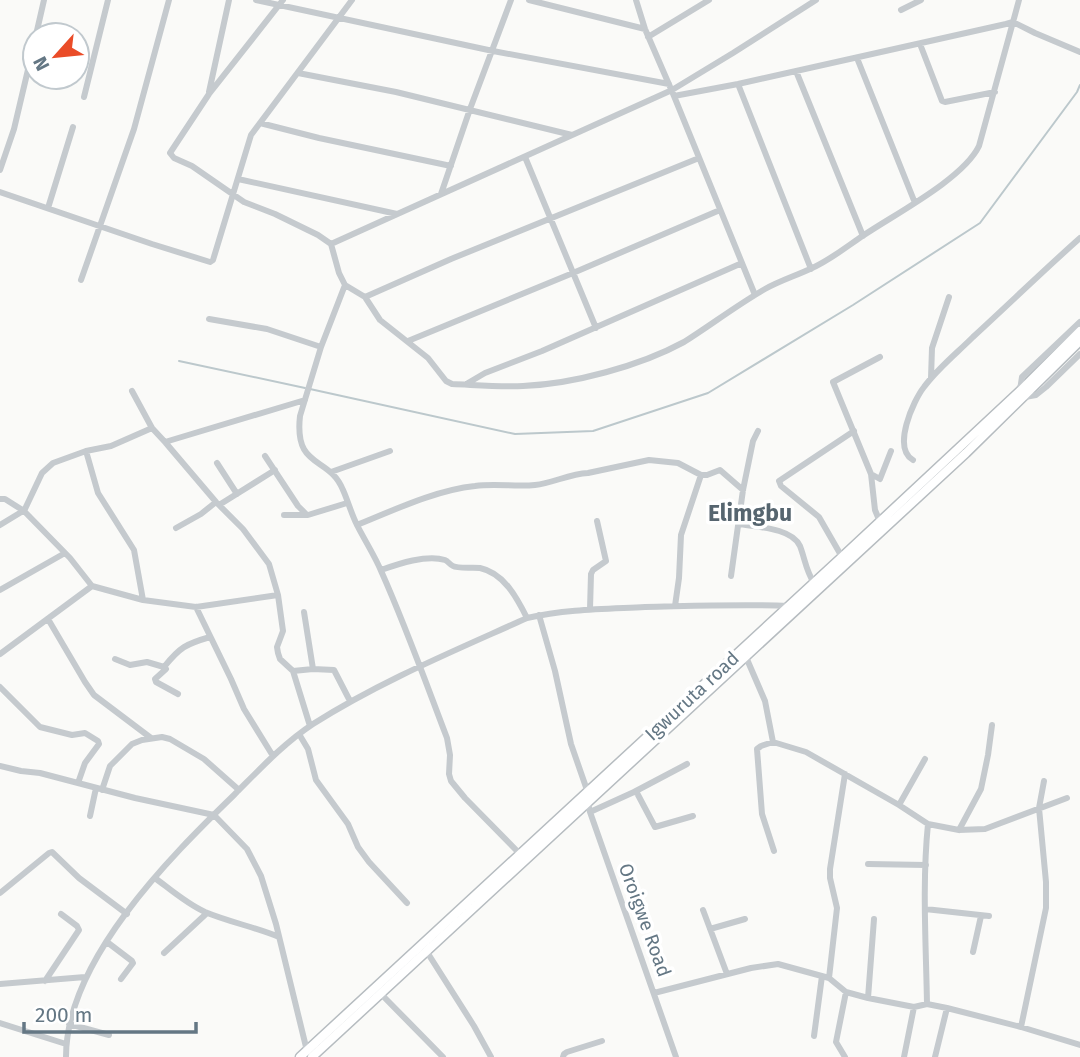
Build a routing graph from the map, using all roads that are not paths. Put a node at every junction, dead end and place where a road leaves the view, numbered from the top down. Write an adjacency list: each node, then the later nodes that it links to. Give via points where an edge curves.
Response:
1 (44, 0): 17 (street)
2 (108, 0): 32 (street)
3 (169, 0): 50 (street, via 134,129)
4 (229, 0): 31 (street)
5 (256, 0): 14 (street)
6 (352, 0): 16 (street)
7 (511, 0): 22 (street)
8 (529, 0): 19 (street)
9 (636, 0): 19 (street)
10 (709, 0): 20 (street)
11 (816, 0): 28 (street)
12 (921, 0): 15 (street)
13 (1019, 0): 18 (street)
14 (281, 2): 16 (street); 31 (street)
15 (901, 10)
16 (339, 18): 22 (street); 26 (street)
17 (39, 21)
18 (1013, 22): 21 (street); 23 (street); 30 (street)
19 (645, 29): 20 (street)
20 (648, 37): 28 (street)
21 (920, 44): 24 (street); 30 (street, via 942,101)
22 (493, 51): 28 (street); 33 (street)
23 (1080, 52)
24 (858, 58): 25 (street); 45 (street)
25 (796, 71): 27 (street); 51 (street)
26 (298, 73): 33 (street); 34 (street)
27 (738, 84): 28 (street); 55 (street)
28 (672, 90): 36 (street); 38 (street)
29 (23, 91): 40 (street)
30 (995, 92): 45 (street, via 975,154)
31 (209, 94): 44 (street, via 170,152)
32 (85, 97)
33 (470, 109): 36 (street); 39 (street)
34 (260, 122): 39 (street); 41 (street, via 251,135)
35 (73, 127): 46 (street)
36 (572, 135): 37 (street)
37 (525, 157): 43 (street); 49 (street)
38 (699, 158): 47 (street); 49 (street)
39 (451, 166): 43 (street)
40 (0, 170)
41 (238, 179): 44 (street); 48 (street)
42 (0, 192): 46 (street)
43 (442, 194): 48 (street)
44 (233, 195): 50 (street, via 210,262); 53 (street)
45 (915, 203): 51 (street)
46 (48, 208): 50 (street)
47 (720, 210): 54 (street); 56 (street)
48 (397, 214): 53 (street)
49 (551, 220): 56 (street); 60 (street)
50 (100, 226): 57 (street)
51 (863, 236): 55 (street)
52 (1080, 238): 72 (street)
53 (331, 244): 58 (street)
54 (742, 263): 59 (street); 64 (street)
55 (811, 269): 59 (street)
56 (573, 273): 64 (street); 66 (street)
57 (81, 280)
58 (345, 285): 60 (street); 68 (street)
59 (755, 295): 74 (street, via 684,342 612,370 561,382)
60 (365, 297): 66 (street, via 380,320)
61 (949, 297): 72 (street, via 932,348)
62 (209, 319): 68 (street)
63 (1080, 322): 76 (street, via 1022,377)
64 (596, 328): 71 (street)
65 (1080, 331): 76 (main road, Igwuruta road)
66 (408, 341): 73 (street, via 448,383)
67 (1080, 341): 76 (main road, Igwuruta road)
68 (321, 347): 77 (street)
69 (1080, 354): 76 (street, via 1037,395)
70 (880, 357): 79 (street, via 832,382)
71 (481, 375): 73 (street); 74 (street)
72 (931, 378): 86 (street, via 915,399 904,433 904,450)
73 (467, 384): 74 (street)
74 (483, 385)
75 (132, 391): 78 (street)
76 (1022, 394): 101 (main road, Igwuruta road); 125 (main road, Igwuruta road)
77 (306, 397): 81 (street); 89 (street, via 298,427 301,443 309,457)
78 (152, 428): 81 (street); 82 (street, via 111,446)
79 (853, 431): 90 (street); 107 (street, via 779,481 819,517)
80 (758, 432): 92 (street)
81 (165, 442): 96 (street)
82 (86, 451): 97 (street, via 53,463 42,473); 114 (street, via 98,493 134,550)
83 (390, 451): 89 (street)
84 (891, 451): 90 (street, via 880,479)
85 (265, 456): 88 (street)
86 (913, 460)
87 (217, 463): 93 (street)
88 (275, 470): 93 (street); 98 (street)
89 (331, 472): 95 (street)
90 (871, 474): 101 (street)
91 (701, 475): 92 (street, via 720,470); 104 (street, via 678,463 649,460 536,485 477,485); 115 (street, via 681,535)
92 (743, 490): 102 (street)
93 (237, 494): 96 (street)
94 (0, 499): 97 (street)
95 (347, 503): 98 (street); 104 (street)
96 (218, 504): 105 (street); 113 (street, via 264,556)
97 (23, 511): 103 (street); 106 (street)
98 (306, 514): 99 (street)
99 (284, 515)
100 (597, 521): 118 (street, via 606,562 591,574)
101 (880, 522): 107 (main road, Igwuruta road)
102 (739, 524): 109 (street); 110 (street, via 790,535 799,544)
103 (0, 525)
104 (357, 525): 108 (street)
105 (176, 528)
106 (65, 553): 111 (street); 112 (street)
107 (842, 557): 110 (main road, Igwuruta road)
108 (381, 570): 121 (street, via 436,558 455,567 487,570 513,592); 127 (street)
109 (732, 576)
110 (814, 583): 116 (main road, Igwuruta road)
111 (92, 586): 114 (street); 122 (street)
112 (0, 590)
113 (278, 596): 117 (street); 130 (street, via 283,633 278,653)
114 (143, 600): 117 (street)
115 (675, 606): 116 (street); 118 (street)
116 (789, 606): 149 (main road, Igwuruta road)
117 (197, 607): 123 (street)
118 (590, 609): 120 (street)
119 (304, 612): 129 (street)
120 (540, 615): 121 (street); 149 (street, Oroigwe Road, via 571,744)
121 (527, 618): 127 (street)
122 (48, 619): 124 (street); 137 (street, via 94,695)
123 (210, 637): 128 (street, via 181,648); 139 (street, via 244,709)
124 (0, 654)
125 (746, 657): 138 (street, via 765,701); 152 (main road, Igwuruta road)
126 (115, 659): 128 (street)
127 (419, 666): 133 (street); 160 (street, via 447,738 451,781)
128 (164, 667): 132 (street, via 155,681)
129 (313, 669): 130 (street); 133 (street, via 336,672)
130 (293, 671): 135 (street)
131 (0, 687): 145 (street, via 40,727 72,735 85,733 99,741)
132 (178, 694)
133 (349, 701): 135 (street)
134 (992, 725): 158 (street, via 981,789)
135 (310, 726): 136 (street)
136 (299, 734): 139 (street); 165 (street, via 316,780 348,824 358,847)
137 (151, 738): 146 (street, via 132,744 114,761); 147 (street, via 170,738 194,752)
138 (773, 742): 143 (street, via 806,752); 159 (street, via 757,749 762,814)
139 (273, 756): 147 (street)
140 (925, 759): 151 (street)
141 (687, 764): 148 (street)
142 (0, 767): 145 (street)
143 (845, 774): 151 (street); 181 (street, via 830,870 837,908)
144 (1044, 781): 153 (street)
145 (78, 783): 146 (street)
146 (99, 789): 154 (street); 155 (street)
147 (239, 790): 154 (street)
148 (634, 792): 152 (street); 156 (street, via 655,827)
149 (588, 793): 152 (street, Oroigwe Road); 160 (main road, Igwuruta road)
150 (1067, 798): 153 (street)
151 (899, 806): 157 (street)
152 (589, 808): 176 (main road, Igwuruta road); 186 (street, Oroigwe Road)
153 (1039, 808): 158 (street, via 985,829); 194 (street, via 1046,901)
154 (214, 815): 163 (street); 174 (street, via 251,853)
155 (90, 816)
156 (693, 816)
157 (928, 824): 158 (street); 162 (street)
158 (959, 830)
159 (774, 851)
160 (521, 855): 200 (main road, Igwuruta road)
161 (868, 864): 162 (street)
162 (926, 865): 166 (street)
163 (155, 878): 168 (street); 170 (street)
164 (0, 893): 170 (street, via 52,852)
165 (407, 903)
166 (925, 909): 177 (street, via 985,916); 189 (street)
167 (703, 910): 173 (street)
168 (207, 912): 174 (street); 178 (street)
169 (61, 914): 183 (street, via 79,930)
170 (127, 914): 175 (street)
171 (745, 919): 173 (street)
172 (874, 919): 188 (street)
173 (710, 929): 179 (street)
174 (279, 937): 200 (street)
175 (107, 942): 180 (street); 182 (street, via 133,963)
176 (427, 952): 187 (main road, Igwuruta road); 203 (street)
177 (973, 952)
178 (164, 953)
179 (727, 974): 181 (street, via 779,964); 186 (street)
180 (85, 977): 183 (street); 193 (street)
181 (825, 977): 185 (street); 196 (street)
182 (121, 979)
183 (45, 981): 184 (street)
184 (0, 984)
185 (846, 992): 188 (street); 206 (street, via 836,1042)
186 (654, 993): 205 (street, Oroigwe Road)
187 (381, 994): 200 (main road, Igwuruta road); 202 (street)
188 (868, 998): 190 (street)
189 (927, 1004): 190 (street); 191 (street)
190 (914, 1007): 207 (street)
191 (947, 1009): 194 (street); 208 (street)
192 (0, 1023): 198 (street)
193 (69, 1024): 195 (street); 198 (street)
194 (1021, 1027): 199 (street)
195 (109, 1035)
196 (814, 1036)
197 (602, 1041): 204 (street)
198 (66, 1044): 201 (street)
199 (1080, 1045)
200 (306, 1055)
201 (66, 1057)
202 (443, 1057)
203 (491, 1057)
204 (563, 1057)
205 (676, 1057)
206 (845, 1057)
207 (904, 1057)
208 (935, 1057)

